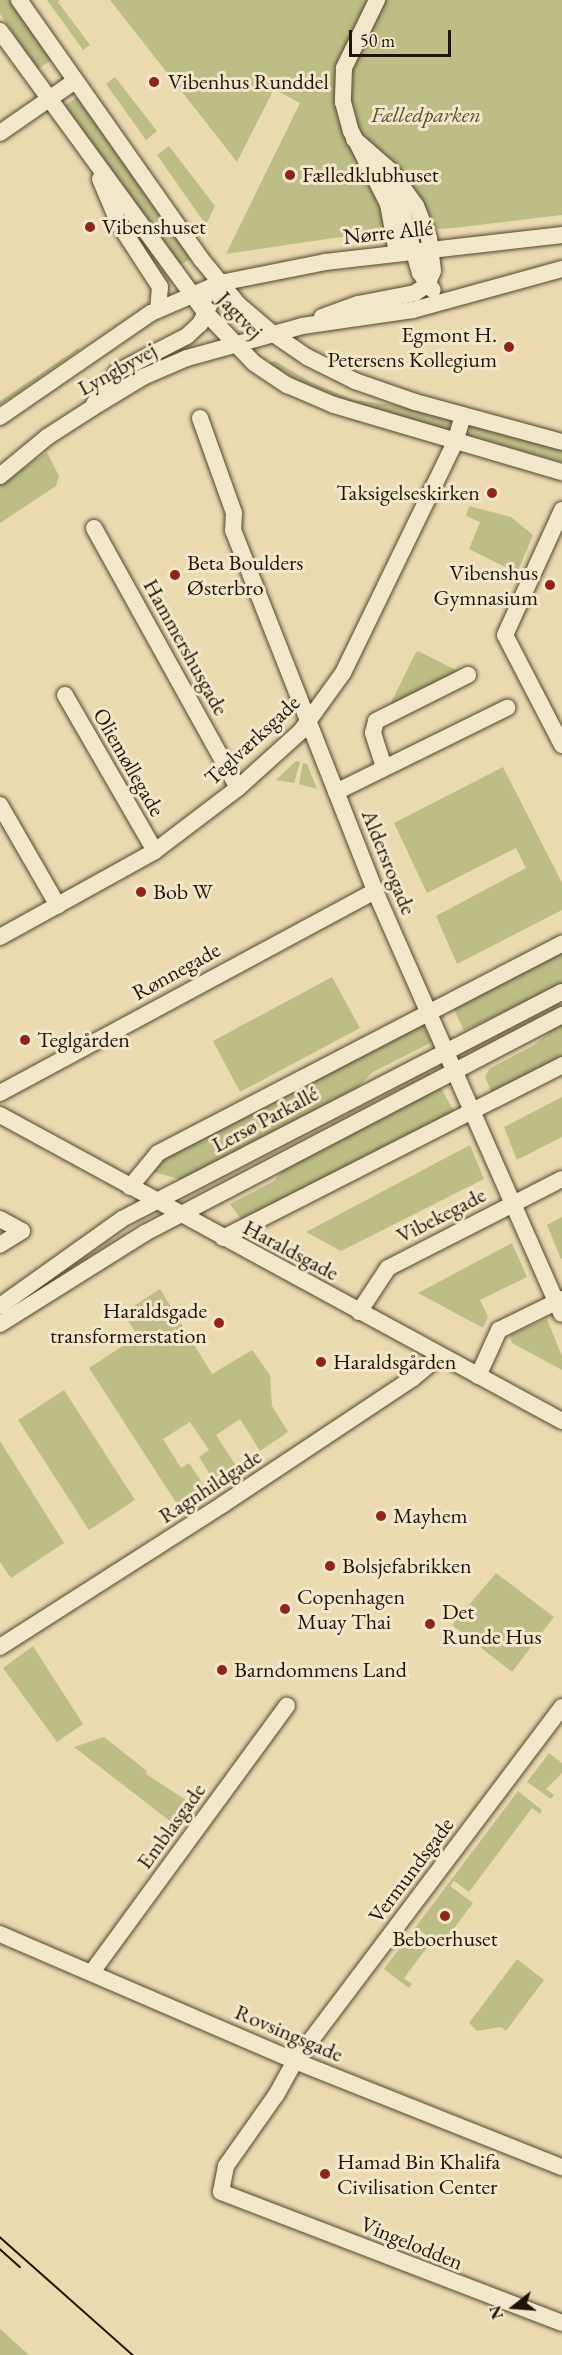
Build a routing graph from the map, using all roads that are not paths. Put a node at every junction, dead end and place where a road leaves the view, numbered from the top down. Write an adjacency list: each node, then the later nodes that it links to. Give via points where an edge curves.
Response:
1 (19, 0): 4 (street, Jagtvej)
2 (377, 0): 7 (street, via 344,68 343,102)
3 (0, 31): 5 (street, Jagtvej)
4 (75, 81): 5 (street); 13 (street, Jagtvej)
5 (49, 99): 6 (street); 8 (street, Jagtvej)
6 (0, 133)
7 (354, 139): 10 (street, via 391,171 406,190 425,226); 11 (street, via 388,204)
8 (90, 156): 15 (street, Jagtvej); 17 (street, via 118,224 160,287)
9 (562, 235): 10 (street, Nørre Allé)
10 (432, 250): 11 (street, Nørre Allé); 14 (street, via 433,271)
11 (405, 253): 13 (street, Nørre Allé, via 325,262); 14 (street)
12 (562, 269): 16 (street)
13 (220, 283): 15 (street, Lyngbyvej); 18 (street); 20 (street, Jagtvej)
14 (427, 285): 16 (street); 19 (street, via 415,293 347,307)
15 (191, 293): 17 (street, Lyngbyvej); 18 (street, Jagtvej)
16 (446, 300): 19 (street, via 392,314)
17 (158, 309): 24 (street, Lyngbyvej)
18 (206, 313): 21 (street, Jagtvej); 22 (street, via 187,336 117,372)
19 (302, 326): 20 (street)
20 (272, 333): 21 (street, Lyngbyvej); 23 (street, Jagtvej, via 307,357 355,381)
21 (232, 343): 22 (street, Lyngbyvej, via 143,377); 26 (street, Jagtvej, via 287,385 334,405)
22 (92, 408): 29 (street, Lyngbyvej, via 47,437)
23 (463, 416): 26 (street, Teglværksgade); 27 (street, Jagtvej)
24 (0, 417)
25 (200, 418): 35 (street, Aldersrogade, via 234,513 233,531)
26 (455, 442): 28 (street, Jagtvej); 35 (street, Teglværksgade, via 343,673)
27 (562, 442)
28 (562, 471)
29 (0, 476)
30 (562, 510): 36 (street, via 505,634)
31 (94, 528): 38 (street, Hammershusgade)
32 (468, 675): 37 (street, via 376,721 373,733)
33 (65, 695): 41 (street, Oliemøllegade)
34 (507, 708): 37 (street)
35 (310, 720): 38 (street, Teglværksgade); 39 (street, Aldersrogade)
36 (562, 745)
37 (384, 768): 39 (street)
38 (238, 788): 41 (street, Teglværksgade)
39 (336, 792): 42 (street, Aldersrogade)
40 (0, 805): 43 (street)
41 (155, 851): 43 (street, Teglværksgade)
42 (375, 891): 47 (street, Aldersrogade); 52 (street, Rønnegade)
43 (58, 906): 44 (street, Teglværksgade)
44 (0, 937)
45 (562, 944): 47 (street, Lersø Parkallé)
46 (562, 992): 49 (street, Lersø Parkallé)
47 (429, 1012): 49 (street, Aldersrogade); 56 (street, Lersø Parkallé, via 158,1153)
48 (562, 1015): 51 (street, Lersø Parkallé)
49 (446, 1050): 51 (street, Aldersrogade); 57 (street, Lersø Parkallé)
50 (562, 1065): 53 (street)
51 (456, 1070): 53 (street, Aldersrogade); 59 (street, Lersø Parkallé)
52 (0, 1093)
53 (474, 1110): 58 (street, Aldersrogade); 61 (street)
54 (0, 1115): 56 (street, Haraldsgade)
55 (562, 1179): 58 (street, Vibekegade)
56 (130, 1187): 57 (street, Haraldsgade)
57 (156, 1201): 59 (street, Haraldsgade); 64 (street, Lersø Parkallé, via 122,1219)
58 (515, 1203): 63 (street, Aldersrogade); 65 (street, Vibekegade, via 387,1268)
59 (180, 1215): 61 (street, Haraldsgade); 66 (street, Lersø Parkallé)
60 (0, 1219): 62 (street, via 22,1232)
61 (223, 1239): 65 (street, Haraldsgade)
62 (0, 1245)
63 (560, 1305): 68 (street, via 499,1330)
64 (0, 1306)
65 (359, 1312): 67 (street, Haraldsgade)
66 (0, 1324)
67 (440, 1355): 68 (street, Haraldsgade); 70 (street, Ragnhildgade, via 413,1378 222,1505)
68 (478, 1376): 69 (street, Haraldsgade)
69 (562, 1421)
70 (0, 1647)
71 (287, 1706): 74 (street, Emblasgade)
72 (562, 1707): 75 (street, Vermundsgade)
73 (0, 1935): 74 (street, Rovsingsgade)
74 (92, 1972): 75 (street, Rovsingsgade)
75 (295, 2061): 76 (street, Rovsingsgade); 77 (street, Vingelodden, via 226,2166 221,2192)
76 (562, 2167)
77 (562, 2323)

